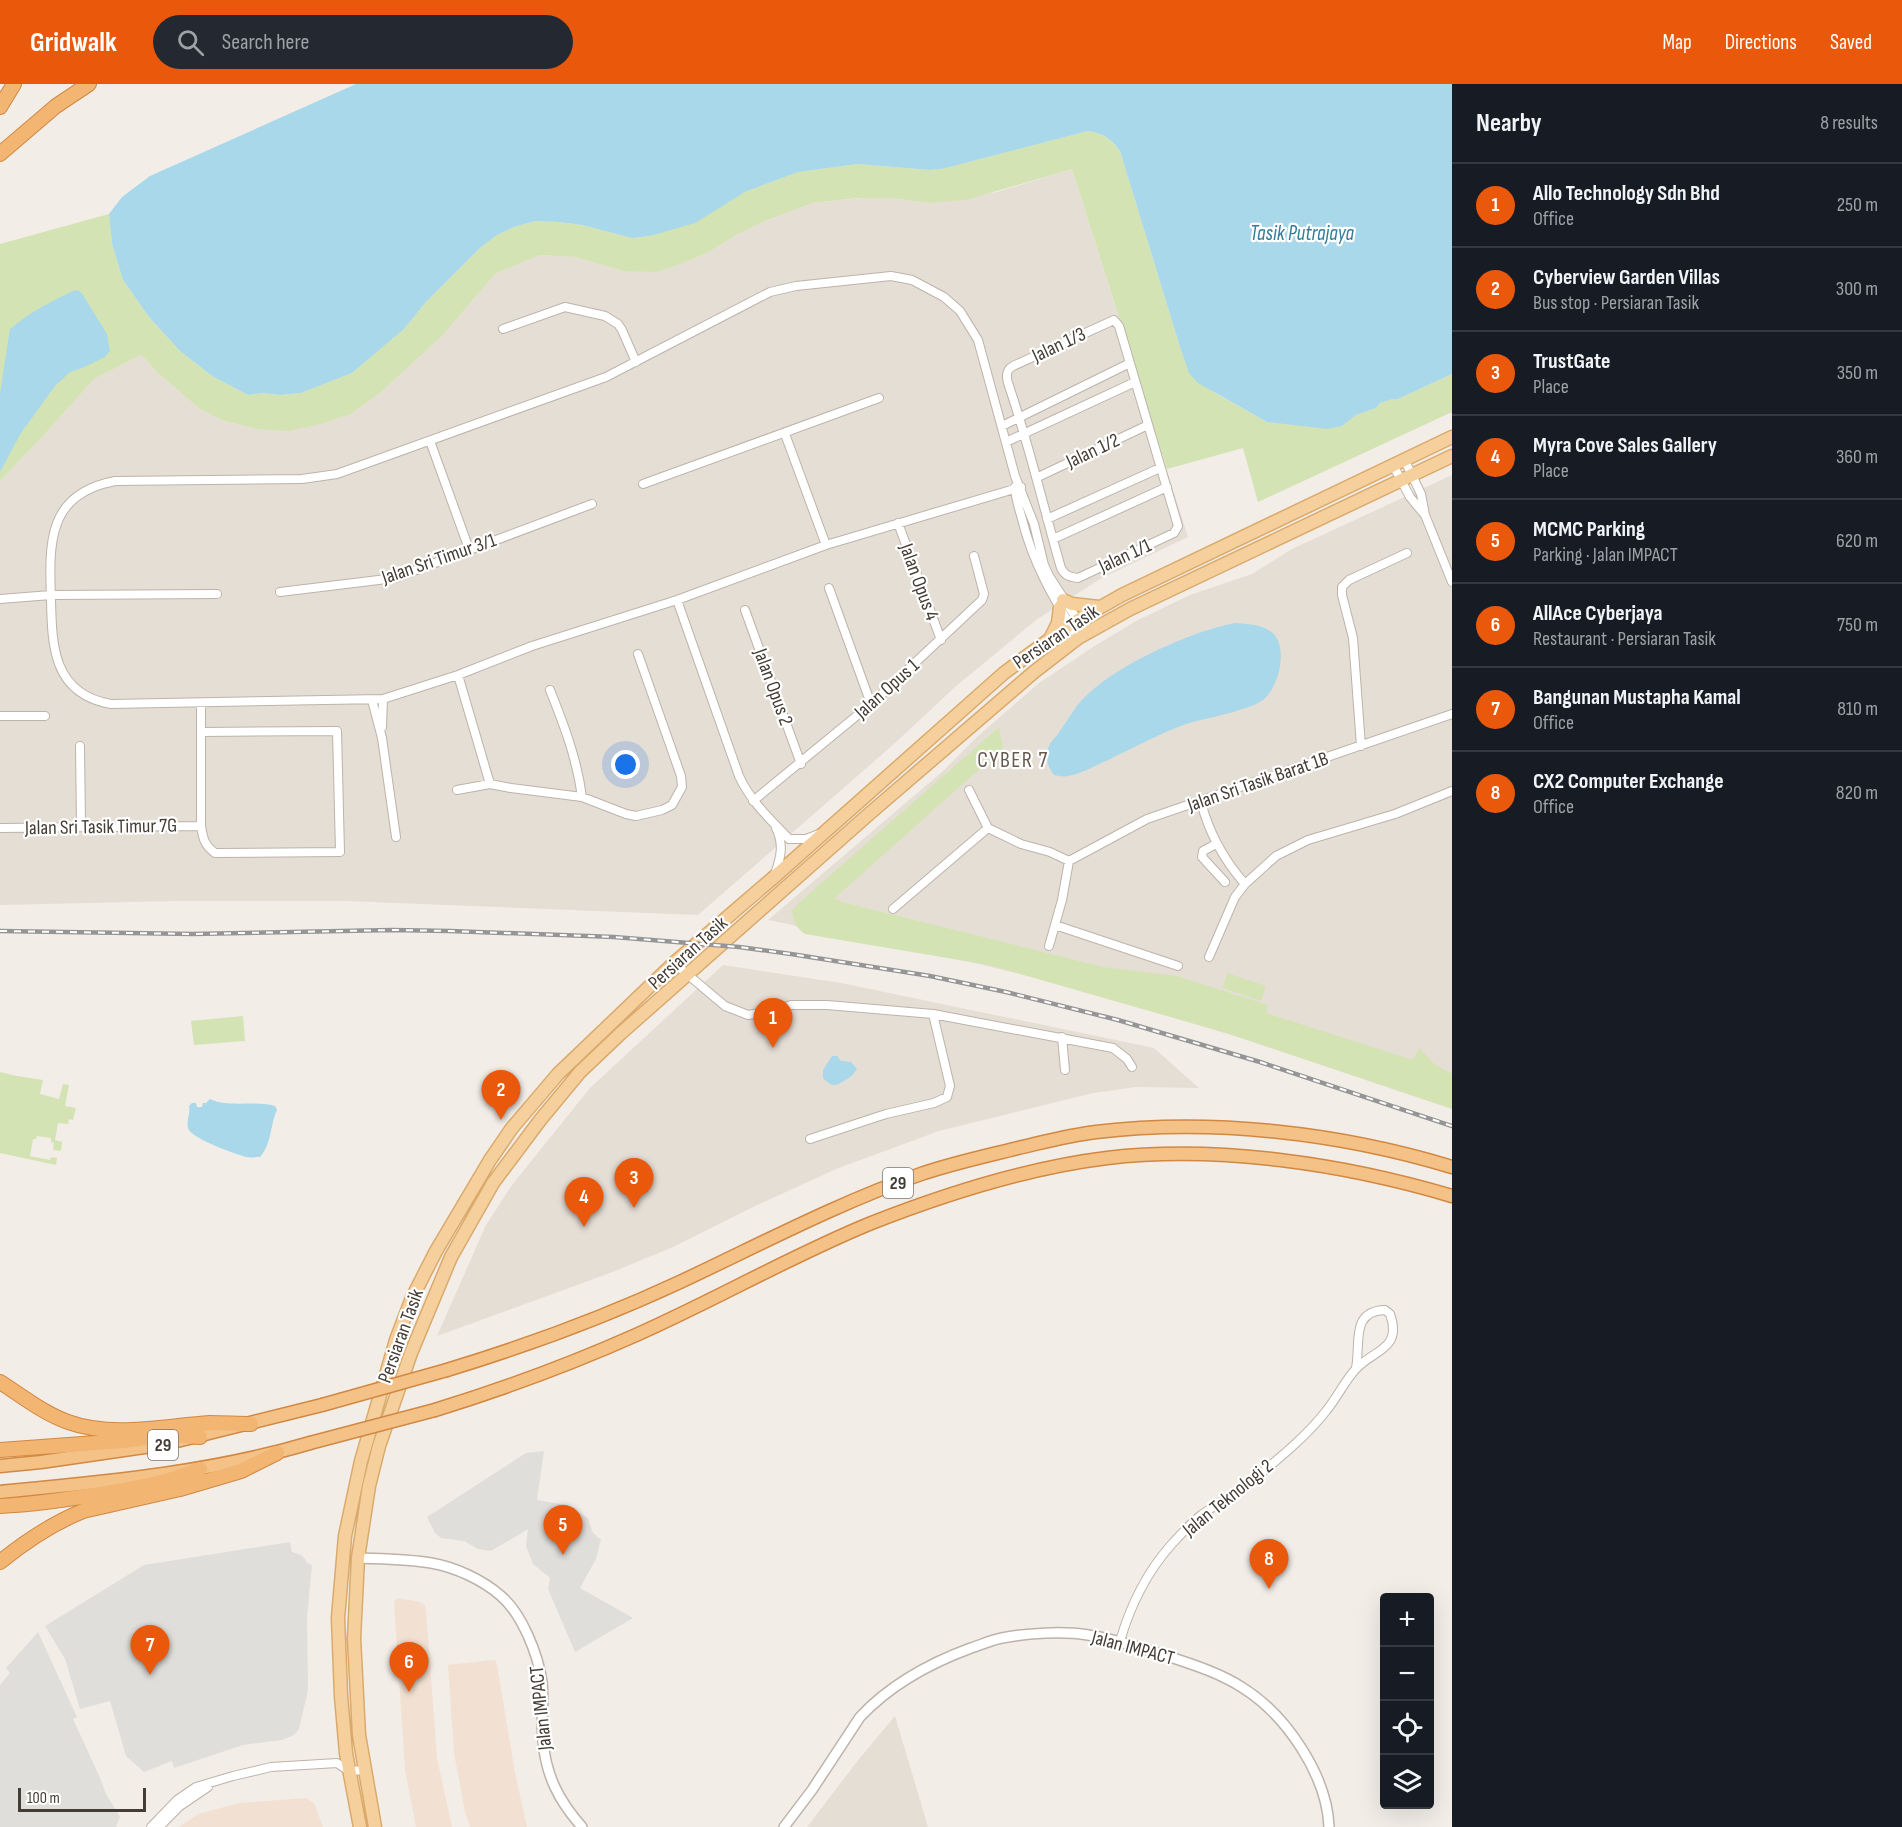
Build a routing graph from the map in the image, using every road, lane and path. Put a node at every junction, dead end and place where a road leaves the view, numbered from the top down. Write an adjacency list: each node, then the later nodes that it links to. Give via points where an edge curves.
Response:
1 (14, 84): 3 (highway)
2 (89, 84): 4 (highway)
3 (0, 107)
4 (0, 153)
5 (503, 329): 6 (street, via 565,307 594,313 618,324)
6 (636, 362): 12 (street, via 770,292 891,276 929,287 960,311 978,340); 16 (street, via 597,381)
7 (1130, 363): 8 (street); 10 (street); 10 (street, Jalan 1/3, via 1114,320 1013,366 1007,378)
8 (1135, 382): 11 (street); 14 (street)
9 (879, 398): 13 (street)
10 (1020, 418): 12 (street); 14 (street)
11 (1148, 425): 20 (street); 21 (street, Jalan 1/2)
12 (1002, 426): 17 (street)
13 (785, 434): 23 (street); 33 (street)
14 (1024, 434): 17 (street); 21 (street)
15 (1452, 437): 19 (main road, Persiaran Tasik)
16 (430, 441): 34 (street); 42 (street, via 325,477 115,481 93,487 70,503 55,528 49,558)
17 (1006, 442): 25 (street)
18 (1452, 456): 22 (main road, Persiaran Tasik)
19 (1399, 462): 22 (street); 22 (street); 46 (main road, Persiaran Tasik)
20 (1160, 468): 24 (street); 30 (street)
21 (1038, 477): 30 (street)
22 (1406, 478): 29 (street, via 1410,497); 29 (street, via 1420,494); 49 (main road, Persiaran Tasik, via 1171,589)
23 (643, 484)
24 (1167, 487): 32 (street); 32 (street, Jalan 1/1, via 1177,530 1078,578 1064,572)
25 (1018, 488): 27 (street); 28 (street); 31 (street)
26 (592, 504): 34 (street, Jalan Sri Timur 3/1)
27 (1029, 510): 28 (street); 37 (street)
28 (1020, 512): 37 (street, via 1027,539)
29 (1425, 515): 38 (street)
30 (1047, 519): 32 (street)
31 (898, 523): 33 (street); 51 (street, Jalan Opus 4)
32 (1053, 539)
33 (826, 545): 44 (street)
34 (469, 549): 40 (street, Jalan Sri Timur 3/1, via 395,578)
35 (1407, 553): 65 (street, via 1346,581 1342,587 1353,638)
36 (974, 556): 51 (street, Jalan Opus 1, via 984,594 982,600)
37 (1046, 577): 45 (street)
38 (1452, 582)
39 (829, 588): 58 (street)
40 (280, 592)
41 (217, 594): 42 (street)
42 (51, 595): 43 (street); 57 (street, via 52,640 57,659 66,678 83,693 111,704)
43 (0, 599)
44 (677, 600): 53 (street, via 532,646); 72 (street, via 739,776)
45 (1061, 603): 46 (main road); 48 (street); 50 (main road, via 1058,623)
46 (1100, 607): 48 (main road, Persiaran Tasik)
47 (745, 610): 66 (street, Jalan Opus 2)
48 (1073, 623): 49 (street); 50 (main road, Persiaran Tasik)
49 (1082, 636): 92 (main road, Persiaran Tasik, via 1017,687)
50 (1050, 638): 79 (main road, Persiaran Tasik, via 1004,673)
51 (941, 640): 58 (street, Jalan Opus 1)
52 (638, 654): 71 (street, via 681,776 681,787 672,805 636,816)
53 (458, 675): 55 (street); 67 (street)
54 (550, 690): 71 (street, via 568,738)
55 (383, 699): 56 (street); 63 (street)
56 (372, 700): 57 (street); 63 (street)
57 (201, 704): 62 (street)
58 (871, 704): 66 (street, Jalan Opus 1)
59 (1452, 714): 65 (street, Jalan Sri Tasik Barat 1B)
60 (0, 716): 61 (street)
61 (45, 716)
62 (201, 732): 76 (street); 76 (street, via 335,730 339,734 340,852 215,853 207,847)
63 (382, 738): 80 (street)
64 (80, 746): 75 (street)
65 (1361, 746): 73 (street, Jalan Sri Tasik Barat 1B)
66 (801, 764): 72 (street, Jalan Opus 1)
67 (490, 784): 68 (street); 71 (street)
68 (457, 790)
69 (969, 790): 78 (street)
70 (1452, 792): 85 (street, via 1299,844 1276,856)
71 (582, 796)
72 (753, 801): 74 (street)
73 (1201, 801): 81 (street); 82 (street, Jalan Sri Tasik Barat 1B, via 1147,819)
74 (774, 824): 79 (street, via 789,839 806,839); 83 (street, via 782,845)
75 (81, 826): 76 (street, Jalan Sri Tasik Timur 7G); 77 (street, Jalan Sri Tasik Timur 7G)
76 (201, 826)
77 (0, 828)
78 (988, 828): 82 (street); 86 (street)
79 (825, 831): 83 (main road, Persiaran Tasik)
80 (396, 837)
81 (1216, 844): 84 (street, via 1203,851 1202,857); 85 (street)
82 (1069, 861): 87 (street)
83 (773, 878): 90 (main road, Persiaran Tasik)
84 (1225, 882)
85 (1245, 884): 89 (street)
86 (893, 909)
87 (1055, 925): 88 (street); 91 (street)
88 (1049, 946)
89 (1209, 957)
90 (674, 963): 92 (street); 114 (main road, Persiaran Tasik, via 564,1067 512,1128 440,1244 412,1298 361,1461 345,1536 338,1618)
91 (1178, 966)
92 (687, 975): 93 (street, via 725,1006 748,1015 791,1005); 110 (main road, Persiaran Tasik, via 580,1072 516,1151 475,1213 425,1316 382,1436 369,1486)
93 (933, 1014): 94 (street); 97 (street, via 951,1086 947,1097)
94 (1062, 1037): 95 (street, via 1113,1048); 96 (street)
95 (1132, 1067)
96 (1065, 1070)
97 (810, 1139)
98 (1452, 1167): 102 (highway, 29, bridge, via 1337,1140 1239,1130 1144,1129 1066,1137 960,1162 892,1185 599,1317 489,1357)
99 (1452, 1196): 105 (highway, 29, bridge, via 1371,1175 1257,1157 1139,1156 1065,1165 914,1207 789,1260 601,1350 493,1392)
100 (1356, 1368): 100 (street, Jalan Teknologi 2, via 1362,1321 1371,1312 1385,1310 1393,1321 1391,1340); 112 (street, Jalan Teknologi 2, via 1325,1412 1285,1452 1244,1488 1199,1517 1171,1545 1153,1568)
101 (0, 1382): 102 (highway, via 49,1413 95,1428)
102 (251, 1424): 103 (highway, 29)
103 (200, 1437): 104 (highway, via 164,1436); 106 (highway, 29, via 133,1450)
104 (0, 1450)
105 (277, 1453): 107 (highway, 29); 111 (highway, via 241,1471 82,1511 30,1538)
106 (0, 1466)
107 (200, 1469): 108 (highway, 29); 109 (highway, via 151,1486 46,1503)
108 (0, 1492)
109 (0, 1506)
110 (358, 1558): 113 (main road, Persiaran Tasik, via 354,1638); 123 (street, Jalan IMPACT, via 445,1567 477,1580 502,1597 522,1623 535,1650 542,1682 543,1741 551,1780 565,1808)
111 (0, 1562)
112 (1120, 1641): 124 (street, Jalan IMPACT, via 1086,1634 1011,1637 941,1659 896,1685 860,1717); 125 (street, Jalan IMPACT, via 1213,1672 1263,1704 1295,1737 1315,1773)
113 (361, 1752): 114 (street); 116 (main road, Persiaran Tasik)
114 (346, 1753): 115 (street); 117 (main road, Persiaran Tasik)
115 (337, 1762): 117 (street); 118 (street, via 271,1767)
116 (364, 1770): 117 (street); 122 (main road, Persiaran Tasik)
117 (349, 1771): 121 (main road, Persiaran Tasik)
118 (219, 1780): 119 (street, via 196,1787 177,1800); 120 (street, via 180,1806)
119 (151, 1827)
120 (159, 1827)
121 (360, 1827)
122 (375, 1827)
123 (582, 1827)
124 (784, 1827)
125 (1329, 1827)

